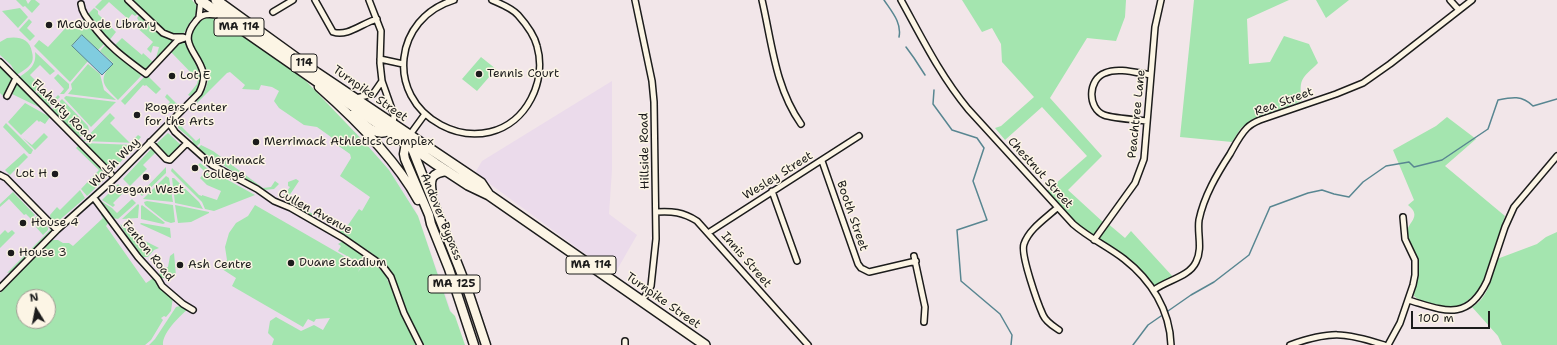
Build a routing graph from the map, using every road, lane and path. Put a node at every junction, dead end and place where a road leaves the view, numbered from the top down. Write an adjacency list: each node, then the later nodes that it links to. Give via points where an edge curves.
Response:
1 (128, 0): 21 (street, via 164,33 172,37)
2 (200, 0): 18 (highway, Turnpike Street / MA 114); 19 (street)
3 (216, 0): 30 (highway, Turnpike Street / 114)
4 (293, 0): 17 (street)
5 (315, 0): 20 (street, via 333,32 338,34)
6 (368, 0): 20 (street)
7 (454, 0): 24 (street, via 443,3 415,27 405,49)
8 (492, 0): 32 (street, via 517,13 537,46 538,78 525,110 515,121 492,132 479,134 454,131)
9 (635, 0): 51 (street, Hillside Road, via 653,89)
10 (762, 0): 35 (street, via 778,76 792,112)
11 (901, 0): 50 (street, Chestnut Street, via 934,62 954,92)
12 (1161, 0): 25 (street, Peachtree Lane, via 1155,27)
13 (1450, 0): 16 (street)
14 (1472, 0): 16 (street, Rea Street)
15 (81, 4): 21 (street, via 86,16 106,42 146,74 177,41)
16 (1459, 10): 59 (street, Rea Street, via 1363,83 1260,120 1246,129 1208,192 1200,219 1200,244 1196,262 1188,271)
17 (273, 12)
18 (223, 16): 19 (street, via 206,14); 26 (highway, Turnpike Street / MA 114)
19 (199, 17): 21 (street, via 192,25)
20 (377, 19): 22 (street, via 381,31)
21 (188, 38): 34 (street, Walsh Way, via 189,46 203,72 203,86 195,98)
22 (380, 59): 24 (street); 28 (street)
23 (0, 62): 27 (street, Flaherty Road)
24 (403, 64): 32 (street, via 407,89)
25 (1151, 75): 33 (street, Peachtree Lane); 33 (street, via 1114,70 1097,77 1092,88 1092,99 1096,108 1104,115)
26 (311, 77): 31 (main road, MA 125); 36 (highway, Turnpike Street / MA 114)
27 (16, 78): 29 (street); 44 (street, Flaherty Road)
28 (382, 81): 30 (street, via 373,94); 36 (street, via 394,114)
29 (7, 96)
30 (356, 98): 36 (highway, Turnpike Street / 114)
31 (334, 100): 36 (main road, via 376,132 382,133); 53 (main road, MA 125, via 397,167)
32 (425, 114): 39 (street)
33 (1147, 121): 56 (street, Peachtree Lane, via 1144,159 1135,183)
34 (169, 123): 38 (street, Walsh Way); 40 (street, Cullen Avenue)
35 (801, 124)
36 (390, 127): 39 (highway, Turnpike Street / 114)
37 (859, 136): 42 (street, Wesley Street)
38 (150, 142): 40 (street, via 170,160); 48 (street, Walsh Way)
39 (409, 142): 43 (highway, Turnpike Street / MA 114); 47 (highway, Turnpike Street / MA 114, via 481,183); 49 (main road, Andover Bypass / MA 125); 53 (main road, Andover Bypass / MA 125, via 405,159)
40 (187, 143): 65 (street, Cullen Avenue, via 212,165 343,238 382,265 391,277)
41 (1557, 156): 60 (street, via 1514,207 1484,288 1473,301 1459,309 1443,311)
42 (822, 160): 46 (street, Wesley Street); 63 (street, Booth Street, via 861,268 869,272 915,258 925,307)
43 (447, 172): 47 (highway, Turnpike Street / MA 114); 49 (main road, via 437,173 431,180)
44 (111, 174)
45 (0, 176): 54 (street, via 6,178)
46 (772, 191): 55 (street, Wesley Street); 57 (street)
47 (489, 195): 61 (highway, Turnpike Street / MA 114)
48 (94, 198): 54 (street, Walsh Way); 62 (street, Fenton Road, via 162,286)
49 (435, 207): 67 (main road, Andover Bypass / MA 125)
50 (1057, 208): 56 (street, Chestnut Street); 64 (street, via 1035,228 1024,243 1023,249 1043,316 1049,324)
51 (656, 212): 55 (street, Innis Street, via 671,211 685,214 697,221); 61 (street, Hillside Road, via 651,286)
52 (1403, 217): 60 (street, via 1405,239 1416,268)
53 (431, 224): 66 (main road, Andover Bypass / MA 125)
54 (57, 230): 58 (street, Walsh Way)
55 (708, 233): 69 (street, Innis Street)
56 (1094, 240): 59 (street, Chestnut Street, via 1124,259)
57 (798, 261)
58 (0, 288)
59 (1154, 290): 70 (street, Chestnut Street, via 1168,322)
60 (1408, 300): 73 (street, via 1400,323)
61 (642, 301): 68 (highway, Turnpike Street / MA 114)
62 (193, 310)
63 (924, 322)
64 (1059, 330)
65 (420, 345)
66 (474, 345)
67 (486, 345)
68 (705, 345)
69 (808, 345)
70 (1171, 345)
71 (1290, 345): 72 (street, via 1317,336 1333,334 1355,336)
72 (1384, 345)
73 (1388, 345)

